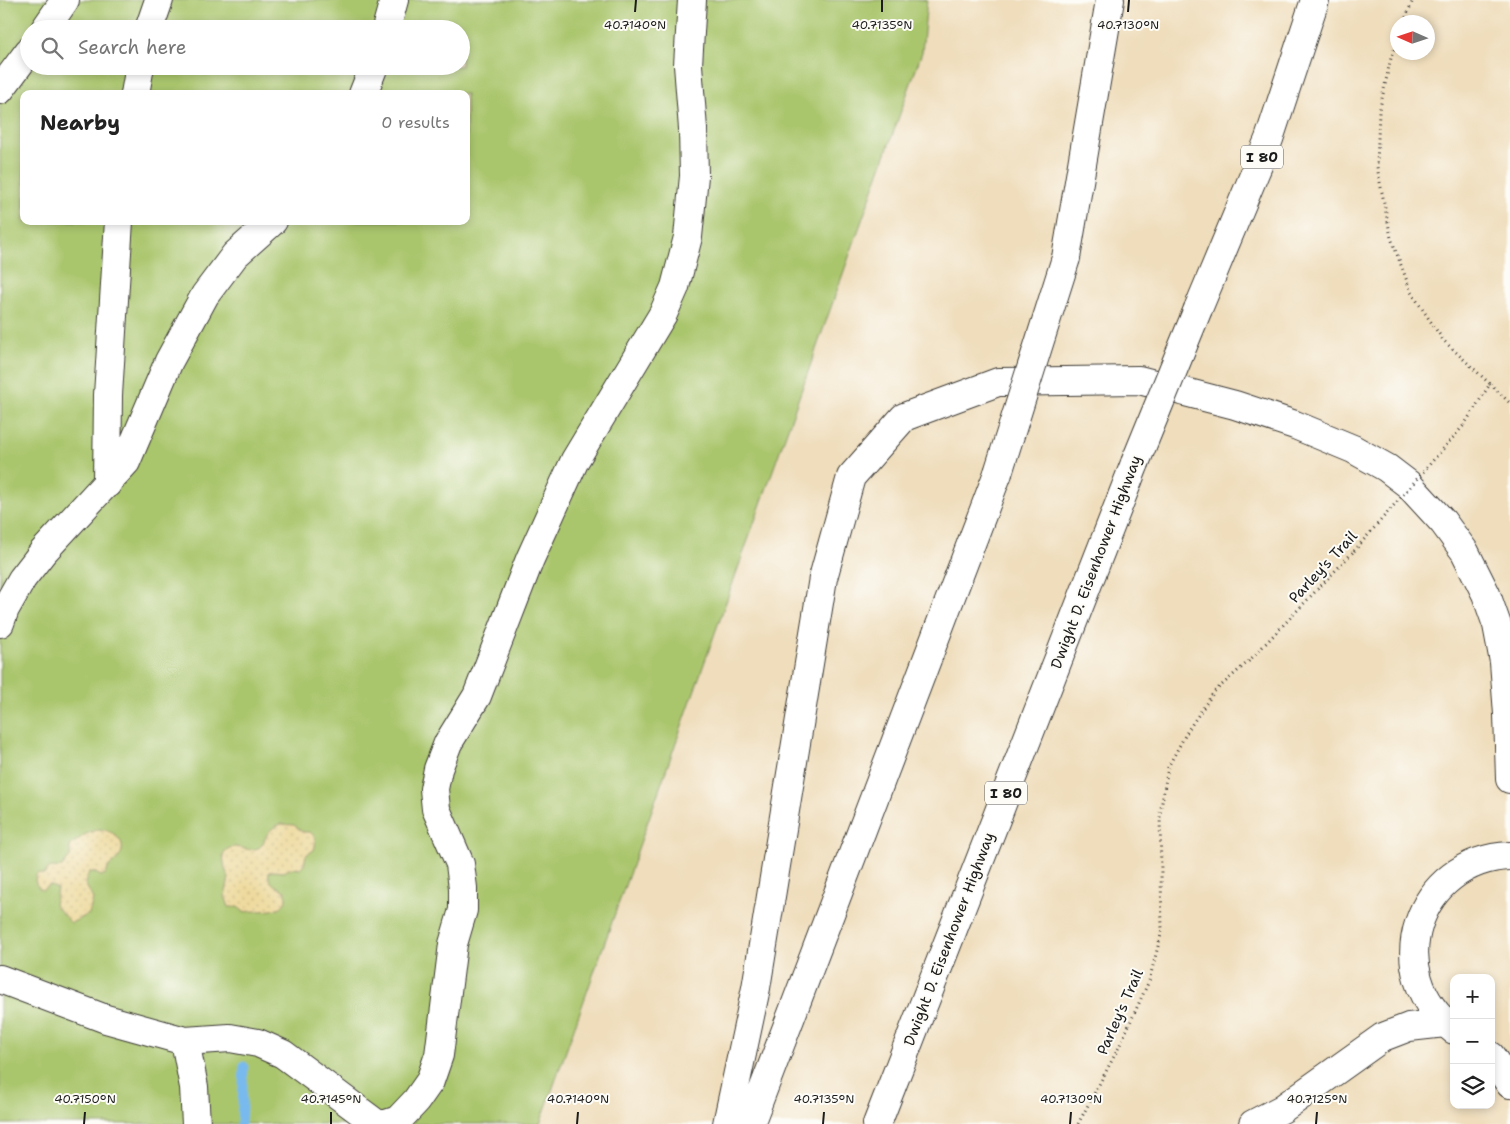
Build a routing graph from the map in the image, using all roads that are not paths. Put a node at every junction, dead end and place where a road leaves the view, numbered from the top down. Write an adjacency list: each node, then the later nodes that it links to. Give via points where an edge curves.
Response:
1 (66, 0): 7 (main road)
2 (159, 0): 8 (main road)
3 (394, 0): 9 (main road)
4 (692, 0): 24 (main road, via 688,65 694,176 688,237 675,287 663,314 575,460 530,559 477,696 448,743 438,769 434,789 436,809 460,864 463,910 453,944 439,1055 430,1081 398,1120 377,1124 283,1054 258,1043 230,1038)
5 (1110, 0): 31 (main road, bridge, via 1066,258 998,473)
6 (1315, 0): 32 (main road, Dwight D. Eisenhower Highway / I 80, bridge, via 1269,139 1135,463)
7 (52, 20)
8 (152, 20)
9 (388, 20)
10 (20, 64): 13 (main road)
11 (138, 75): 14 (main road)
12 (371, 75): 15 (main road)
13 (0, 90)
14 (136, 90)
15 (365, 90)
16 (119, 225): 18 (main road, via 108,395)
17 (269, 225): 18 (main road, via 235,255 205,295 169,361 126,462)
18 (107, 484): 19 (main road, via 43,552 5,609)
19 (0, 623)
20 (1510, 779): 30 (main road, via 1504,662 1497,625 1486,594 1465,552 1443,522 1408,484 1387,468 1353,449 1295,425 1235,404 1139,380 998,382 904,417 851,478 822,578 756,988)
21 (1510, 856): 23 (main road, via 1465,867 1440,887 1422,914 1414,946 1418,980 1424,996)
22 (0, 979): 24 (main road, via 106,1019)
23 (1449, 1026): 33 (main road, via 1409,1027 1383,1037 1282,1109)
24 (185, 1041): 29 (main road, via 194,1087)
25 (1495, 1046): 26 (main road)
26 (1510, 1048)
27 (1495, 1062): 28 (main road)
28 (1510, 1084)
29 (196, 1124)
30 (727, 1124)
31 (750, 1124)
32 (877, 1124)
33 (1253, 1124)

